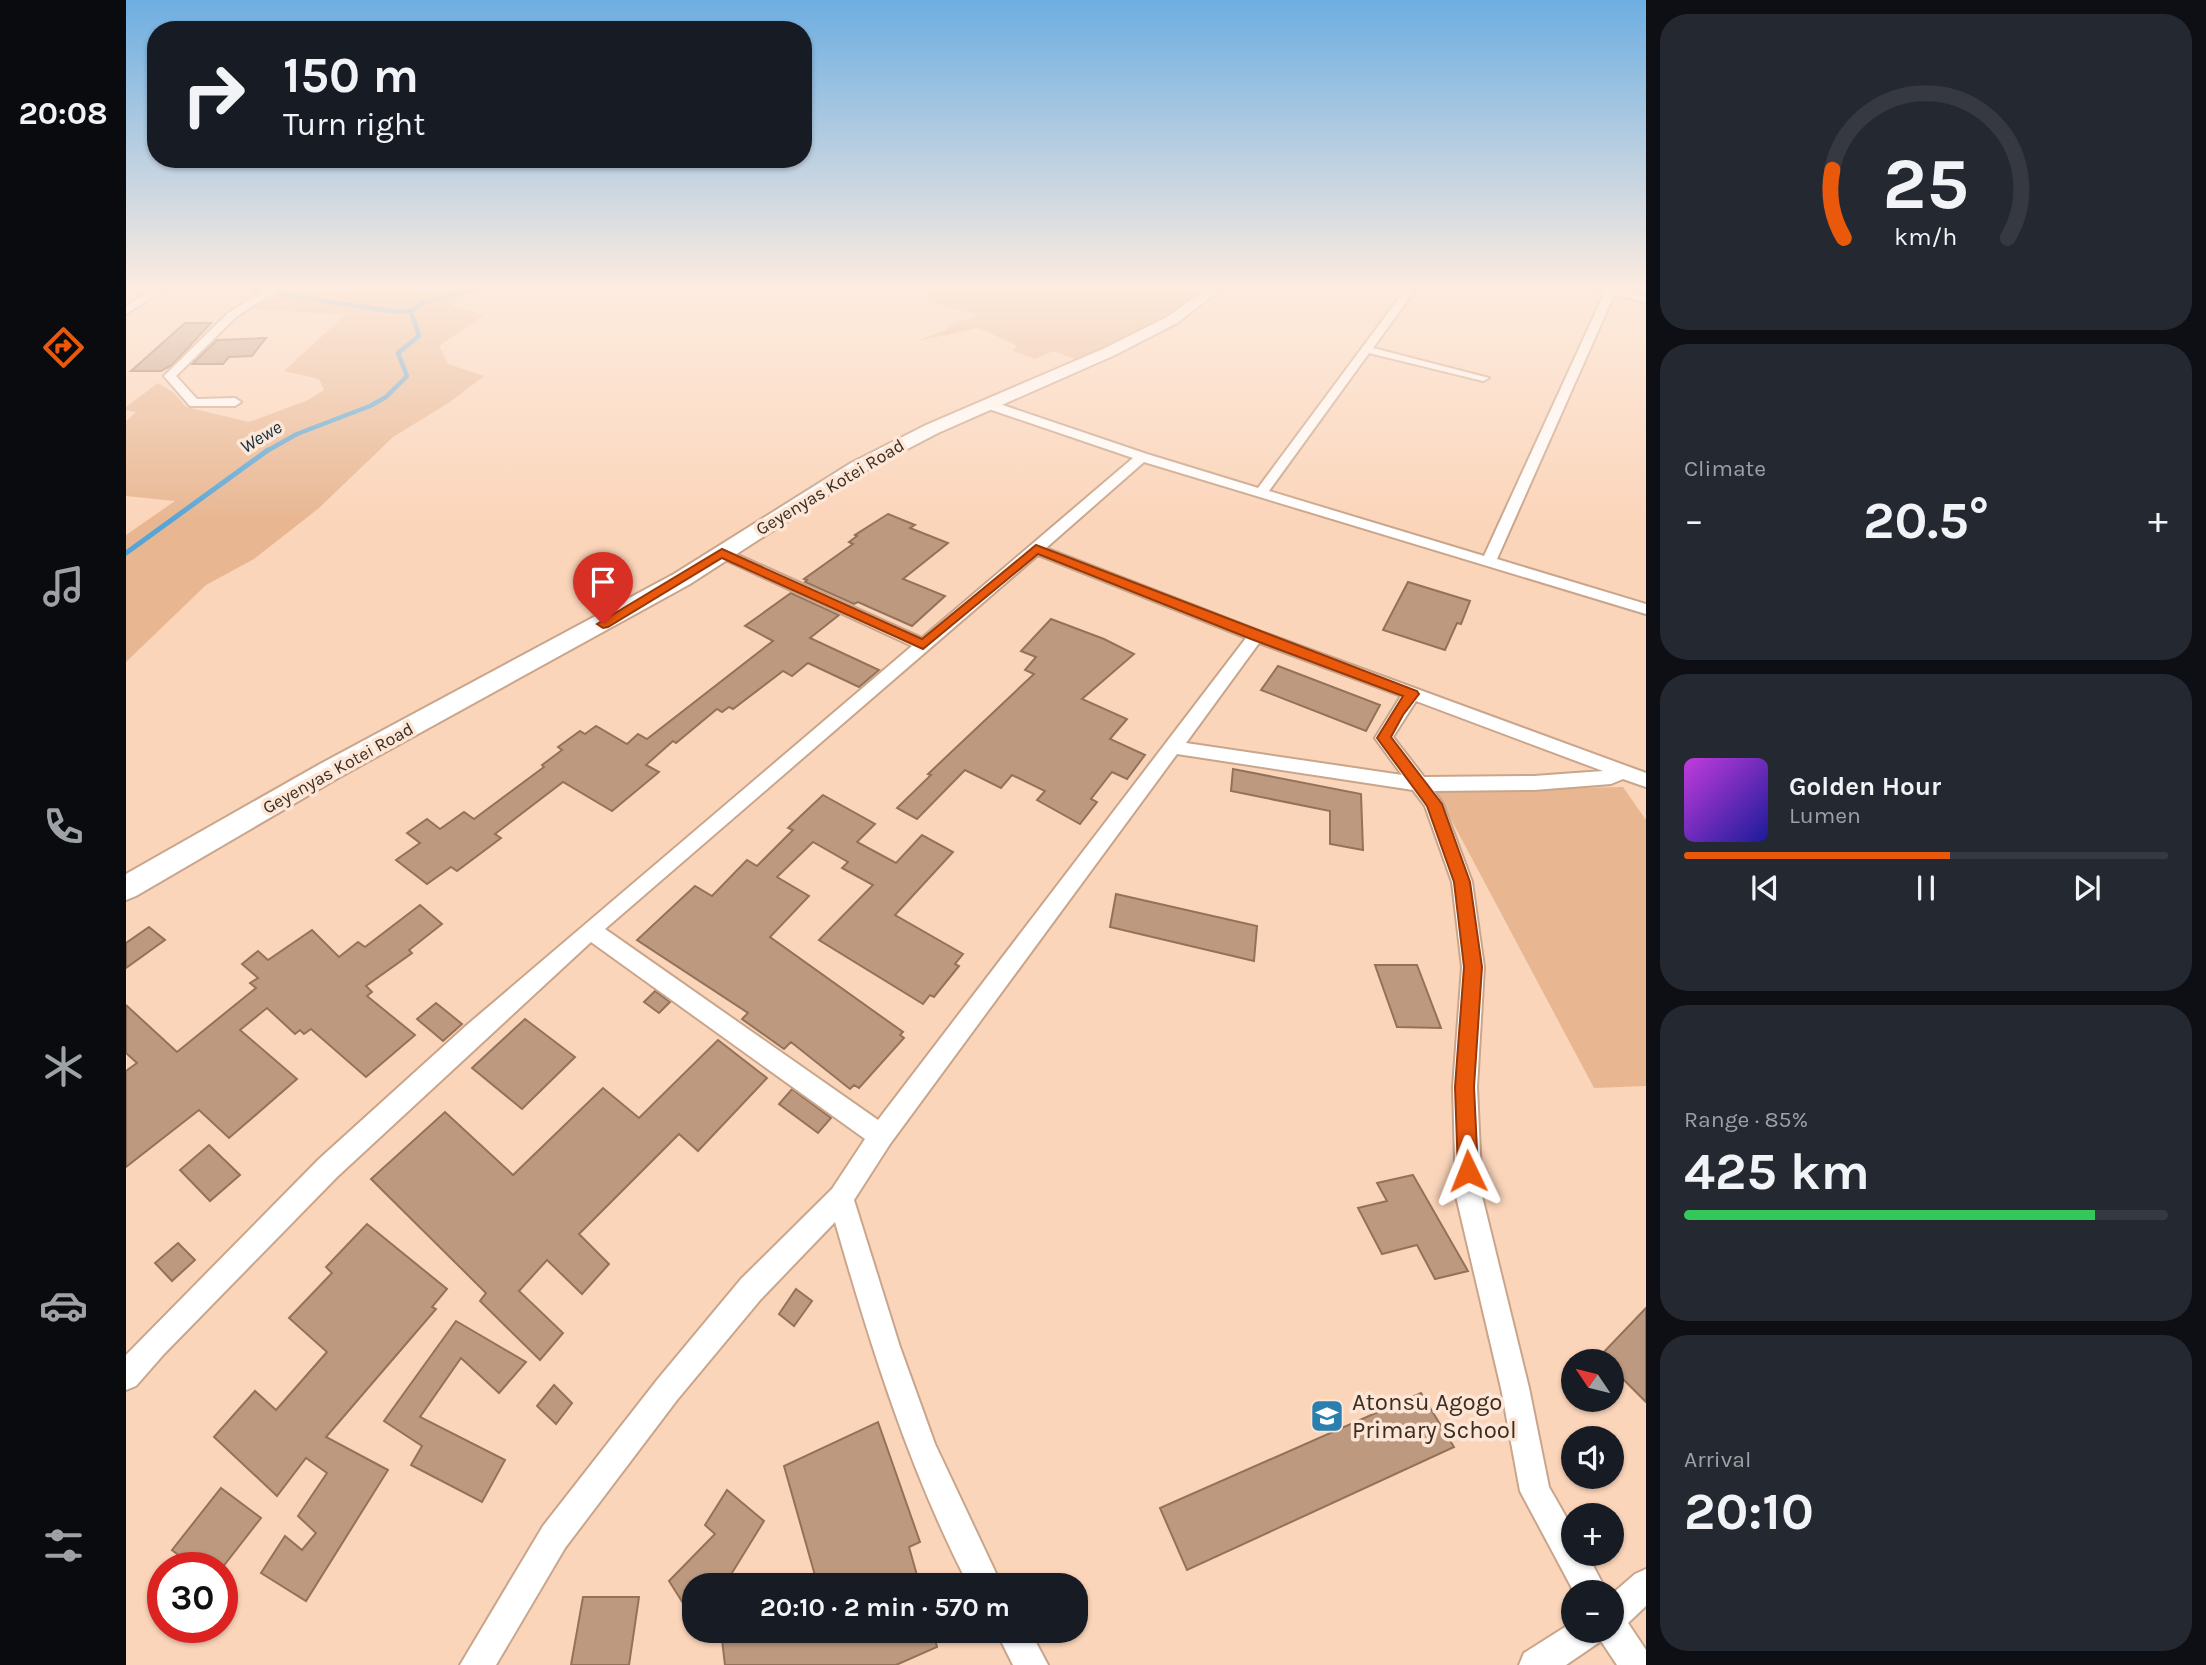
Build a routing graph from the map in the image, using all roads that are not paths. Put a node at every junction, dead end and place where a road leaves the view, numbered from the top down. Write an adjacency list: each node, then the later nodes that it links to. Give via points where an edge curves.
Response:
1 (178, 368): 7 (street, via 170,376 194,404)
2 (1072, 368): 8 (street, Geyenyas Kotei Road)
3 (1352, 368): 10 (street)
4 (1441, 368): 6 (street)
5 (1573, 368): 13 (street)
6 (1483, 378)
7 (234, 402)
8 (987, 404): 9 (street); 12 (street, Geyenyas Kotei Road, via 858,467)
9 (1142, 457): 10 (street); 11 (street)
10 (1261, 493): 13 (street)
11 (1036, 549): 15 (street); 16 (street)
12 (722, 553): 16 (street); 22 (street, Geyenyas Kotei Road)
13 (1489, 561): 14 (street)
14 (1646, 609)
15 (1256, 636): 17 (street); 18 (street)
16 (923, 645): 23 (street)
17 (1412, 694): 19 (street); 21 (street, via 1384,738)
18 (1172, 747): 21 (street); 24 (street)
19 (1623, 771): 20 (street); 21 (street, via 1611,778 1534,783)
20 (1646, 780)
21 (1419, 784): 28 (street, via 1434,804 1462,882 1473,967 1465,1087 1469,1196 1535,1491)
22 (126, 888)
23 (590, 930): 24 (street); 26 (street, via 328,1168 153,1344)
24 (881, 1136): 25 (street)
25 (841, 1198): 27 (street, via 892,1374 934,1482); 34 (street, via 751,1289 667,1390 554,1537)
26 (126, 1377)
27 (980, 1573)
28 (1584, 1580)
29 (1646, 1586): 30 (street)
30 (1624, 1605)
31 (1019, 1643): 35 (street)
32 (1570, 1643): 36 (street)
33 (1622, 1643): 37 (street)
34 (477, 1665)
35 (1031, 1665)
36 (1536, 1665)
37 (1636, 1665)

